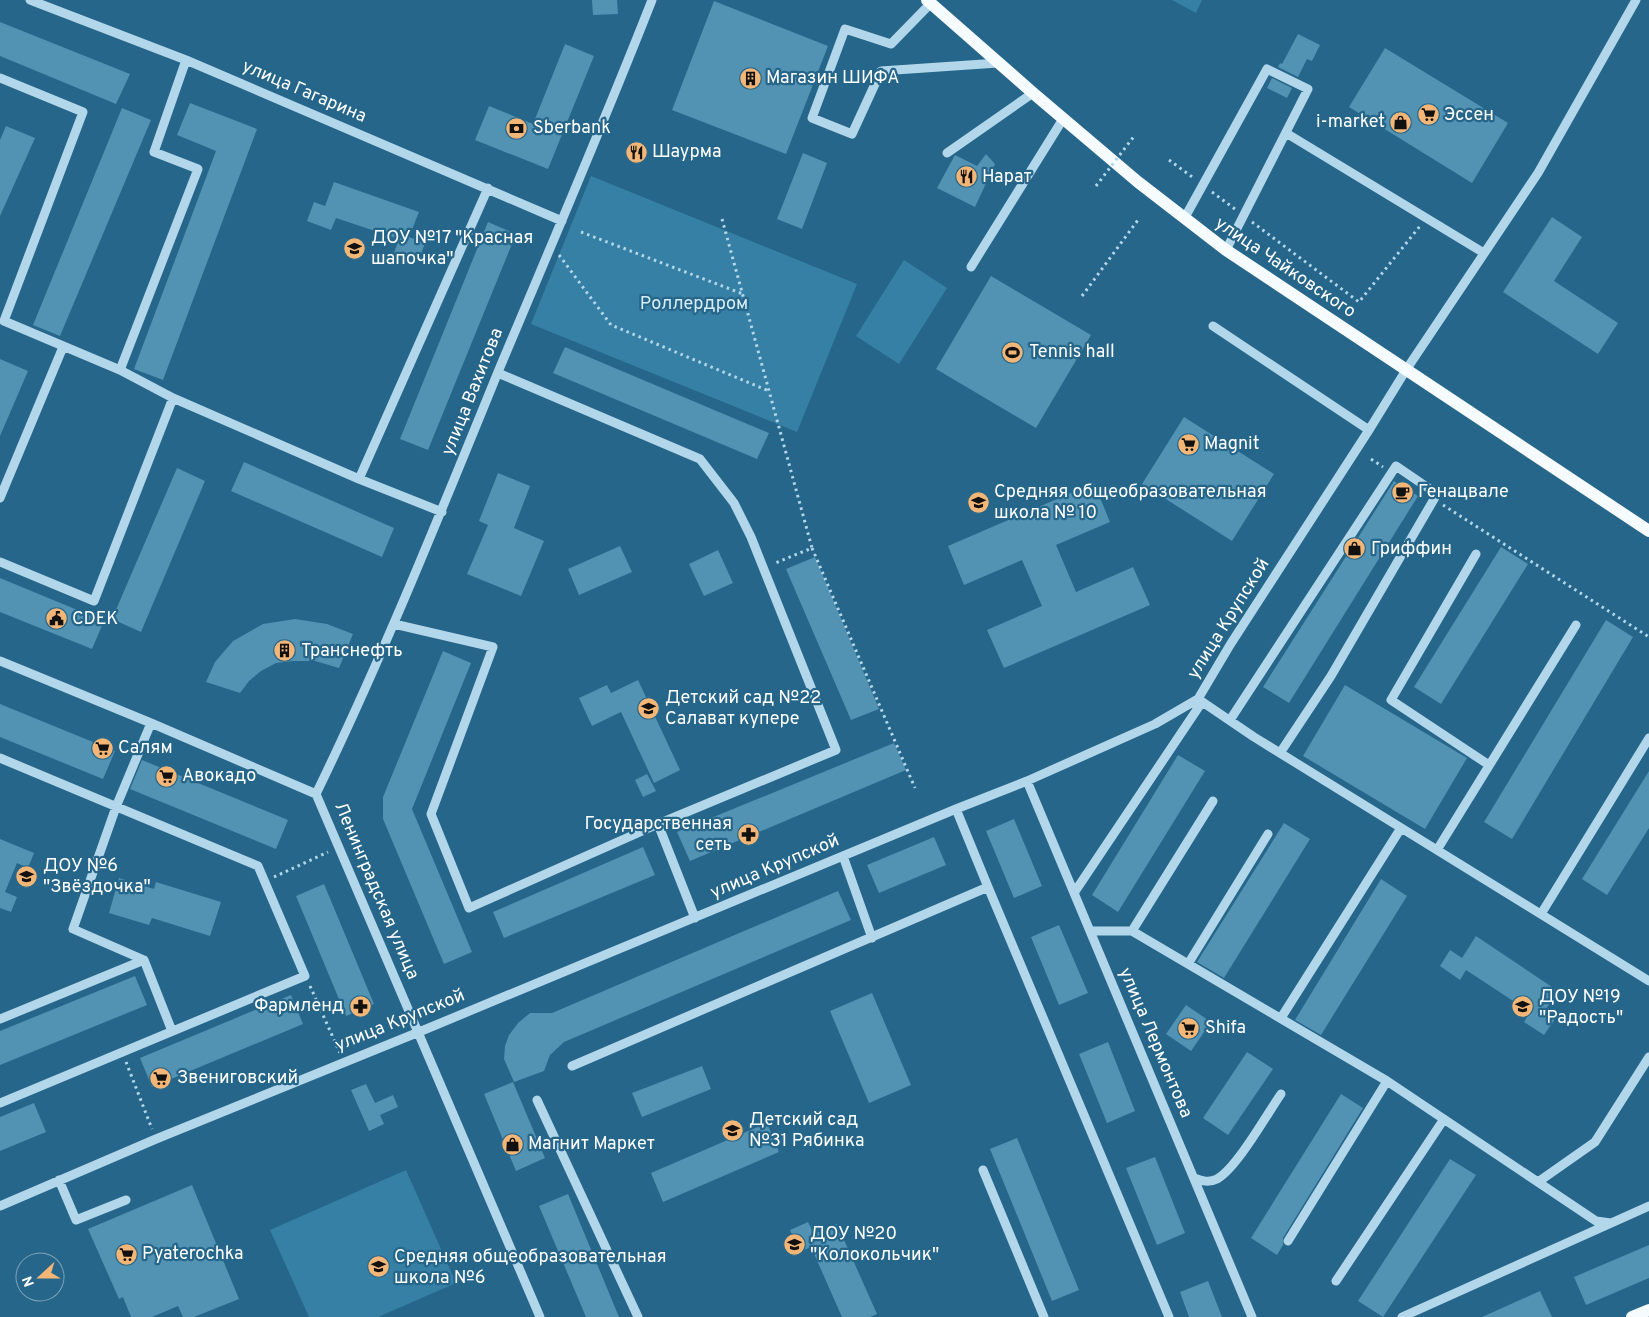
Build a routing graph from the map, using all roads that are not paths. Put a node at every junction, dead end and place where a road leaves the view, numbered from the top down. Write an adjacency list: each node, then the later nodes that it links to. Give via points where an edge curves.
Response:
1 (30, 0): 5 (street, улица Гагарина)
2 (652, 0): 14 (street, улица Вахитова)
3 (1636, 0): 16 (street, улица Крупской, via 1538,173)
4 (929, 2): 6 (main road, улица Чайковского); 6 (street, via 891,44 845,29 812,118 852,134 881,71)
5 (186, 60): 12 (street, улица Гагарина); 21 (street, via 154,152 198,169)
6 (998, 63): 8 (main road, улица Чайковского)
7 (0, 78): 18 (street, via 83,112)
8 (1033, 93): 9 (main road, улица Чайковского); 11 (street)
9 (1063, 119): 13 (main road, улица Чайковского); 17 (street)
10 (1286, 133): 13 (street, via 1308,89 1267,70); 15 (street); 16 (street)
11 (947, 153)
12 (488, 188): 14 (street, улица Гагарина); 26 (street)
13 (1184, 219): 15 (main road, улица Чайковского)
14 (562, 221): 23 (street, улица Вахитова)
15 (1226, 250): 22 (main road, улица Чайковского)
16 (1484, 253): 22 (street, улица Крупской)
17 (971, 267)
18 (2, 320): 20 (street)
19 (1213, 326): 25 (street)
20 (63, 346): 21 (street); 27 (street)
21 (120, 370): 24 (street)
22 (1406, 370): 25 (street, улица Крупской); 29 (main road, улица Чайковского)
23 (498, 373): 28 (street, улица Вахитова); 47 (street, via 700,459 734,504 751,537 836,750)
24 (173, 398): 26 (street); 31 (street, via 94,601)
25 (1369, 430): 35 (street, улица Крупской, via 1230,645)
26 (359, 479): 28 (street)
27 (0, 498)
28 (442, 512): 32 (street, улица Вахитова)
29 (1649, 531)
30 (1476, 554): 41 (street, via 1391,700)
31 (0, 562)
32 (394, 624): 43 (street, улица Вахитова); 47 (street, via 493,647 431,814 469,908)
33 (1576, 625): 41 (street)
34 (0, 661): 37 (street, Ленинградская улица)
35 (1200, 701): 36 (street); 42 (street, улица Крупской); 53 (street)
36 (1230, 720): 39 (street); 39 (street, via 1396,466 1437,494 1331,676)
37 (151, 723): 43 (street, Ленинградская улица); 45 (street)
38 (1649, 738): 54 (street)
39 (1280, 753): 48 (street)
40 (0, 758): 45 (street)
41 (1489, 765): 50 (street)
42 (1027, 781): 46 (street, улица Крупской); 53 (street, улица Лермонтова)
43 (316, 794): 65 (street, Ленинградская улица)
44 (1213, 801): 57 (street)
45 (116, 808): 59 (street, via 73,930); 64 (street, via 258,866 306,976)
46 (956, 809): 51 (street, улица Крупской); 52 (street)
47 (658, 824): 55 (street)
48 (1401, 828): 50 (street); 62 (street)
49 (1268, 834): 60 (street)
50 (1437, 850): 54 (street)
51 (843, 856): 55 (street, улица Крупской); 58 (street)
52 (988, 888): 58 (street); 87 (street)
53 (1074, 893): 56 (street, улица Лермонтова)
54 (1541, 914): 61 (street)
55 (694, 918): 65 (street, улица Крупской)
56 (1090, 931): 57 (street); 74 (street, улица Лермонтова)
57 (1132, 931): 60 (street)
58 (872, 938): 67 (street)
59 (144, 960): 63 (street); 64 (street)
60 (1188, 964): 62 (street)
61 (1649, 981)
62 (1281, 1018): 68 (street)
63 (0, 1019)
64 (172, 1031): 71 (street)
65 (419, 1032): 75 (street, улица Крупской); 84 (street, Ленинградская улица)
66 (1649, 1057): 76 (street, via 1595,1142)
67 (572, 1066)
68 (1387, 1081): 72 (street); 81 (street)
69 (1281, 1094): 74 (street, via 1227,1170 1217,1179 1206,1182)
70 (537, 1100): 85 (street)
71 (0, 1103)
72 (1444, 1118): 76 (street); 82 (street)
73 (983, 1170): 86 (street)
74 (1194, 1178): 88 (street, улица Лермонтова)
75 (59, 1180): 77 (street, via 76,1220); 78 (street, улица Крупской)
76 (1538, 1182): 80 (street, via 1596,1221)
77 (126, 1200)
78 (0, 1206)
79 (1649, 1206): 80 (street)
80 (1611, 1223): 89 (street)
81 (1288, 1241)
82 (1336, 1281)
83 (1648, 1312): 90 (main road)
84 (540, 1317)
85 (638, 1317)
86 (1044, 1317)
87 (1169, 1317)
88 (1252, 1317)
89 (1402, 1317)
90 (1632, 1317)

